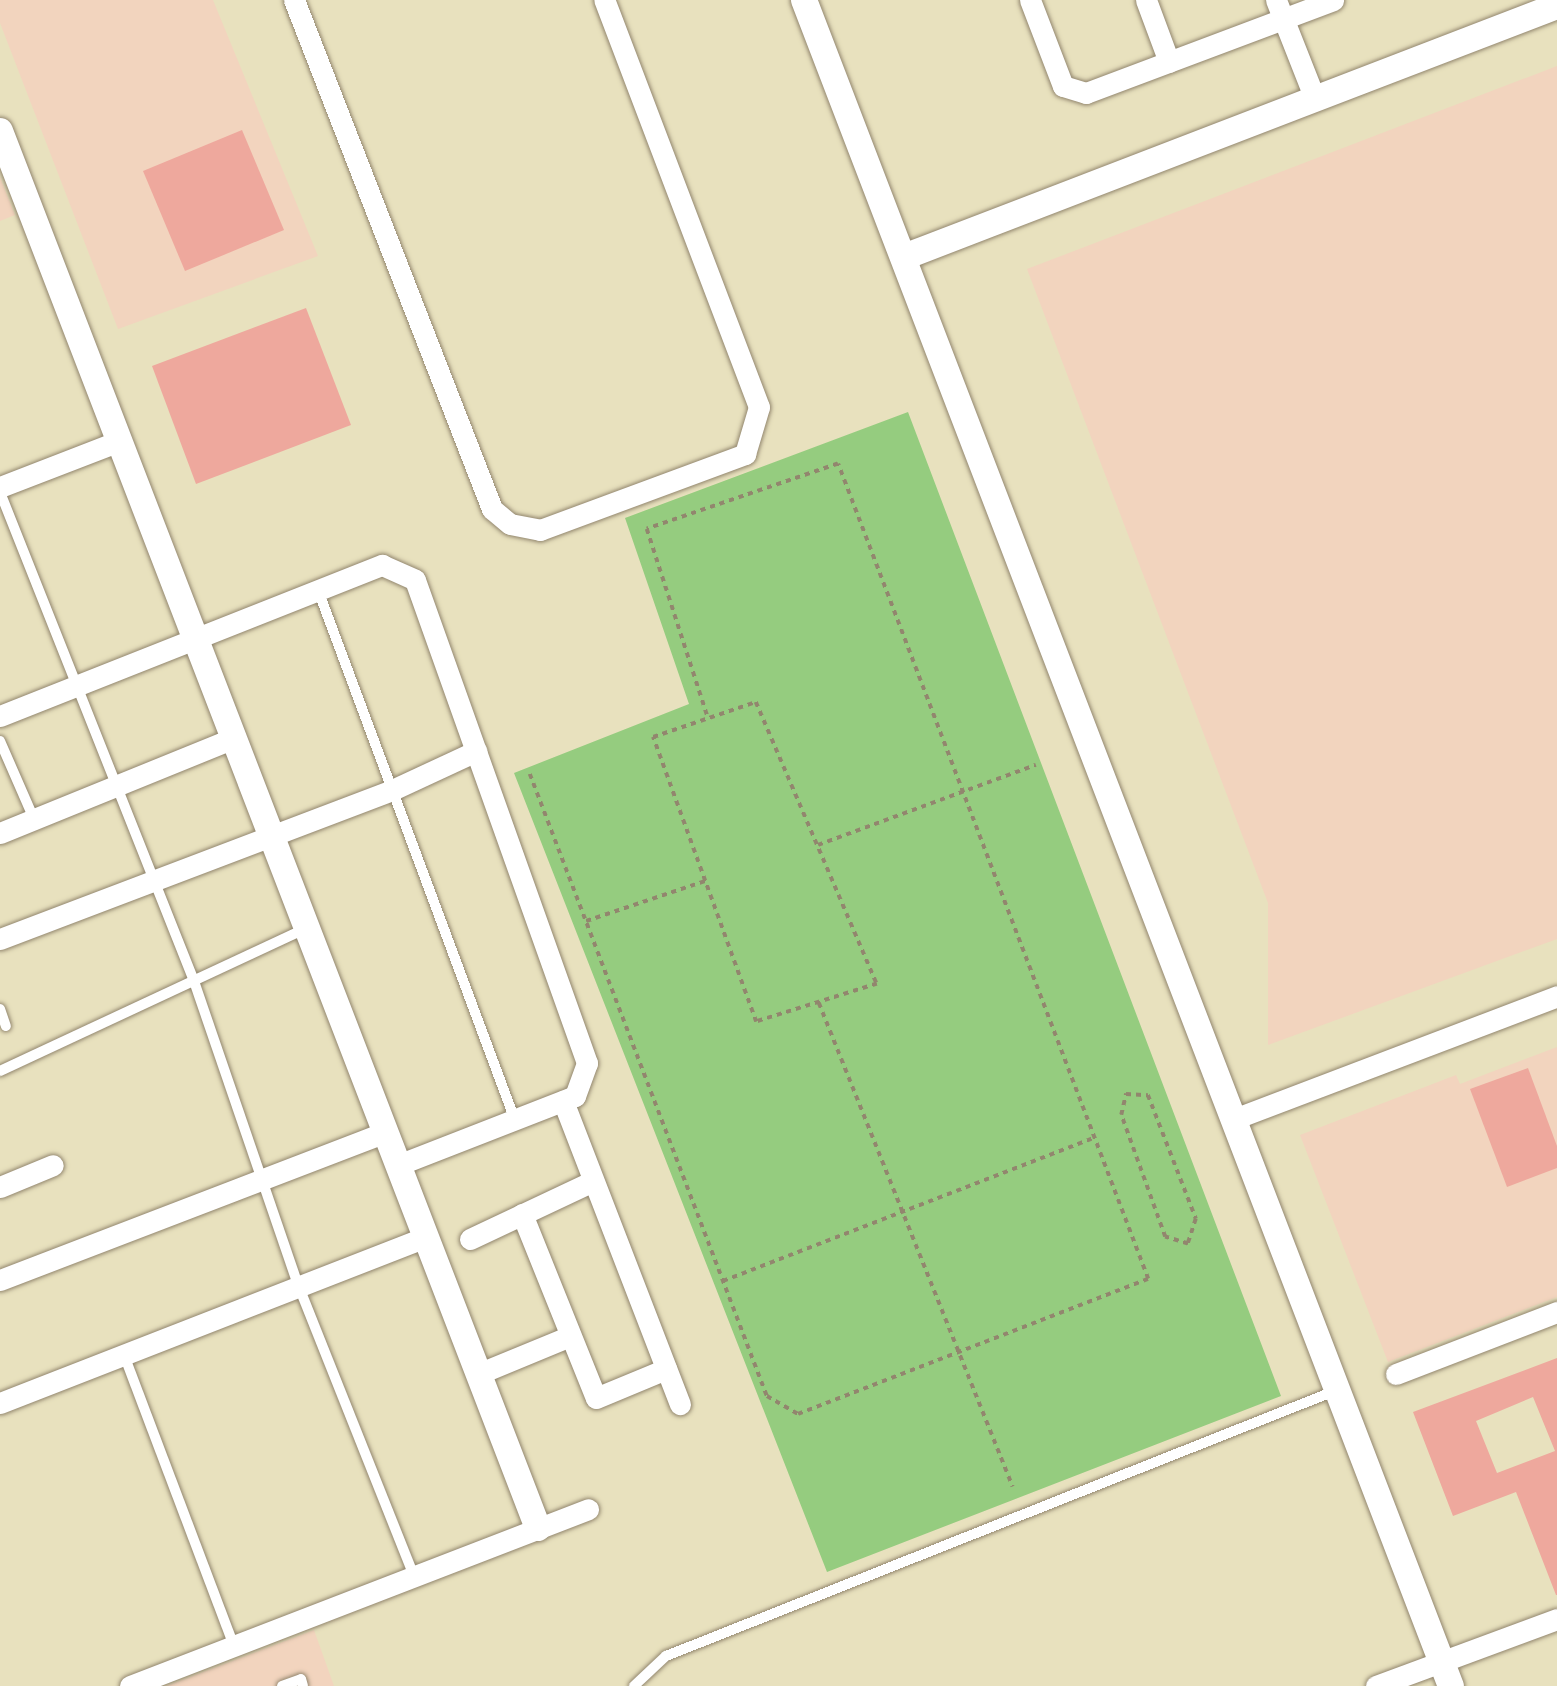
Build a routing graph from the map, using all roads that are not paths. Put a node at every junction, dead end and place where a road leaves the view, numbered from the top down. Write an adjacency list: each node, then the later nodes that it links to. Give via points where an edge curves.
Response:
1 (294, 0): 2 (street, via 492,509 510,523 540,530 745,454 759,407)
2 (604, 0)
3 (804, 0): 12 (street)
4 (1030, 0): 9 (street, via 1063,86 1086,93)
5 (1146, 0): 9 (street)
6 (1334, 0): 8 (street)
7 (1557, 6): 10 (street)
8 (1280, 9): 9 (street); 10 (street)
9 (1169, 62)
10 (1315, 99): 12 (street)
11 (0, 131): 13 (street)
12 (904, 257): 36 (street)
13 (119, 441): 14 (street); 16 (street)
14 (0, 490): 17 (lane)
15 (317, 590): 16 (street); 21 (street, via 382,565 415,580); 23 (lane)
16 (195, 638): 17 (street); 19 (street)
17 (79, 684): 18 (street); 22 (lane)
18 (0, 716)
19 (233, 738): 22 (street); 26 (street)
20 (0, 741): 24 (lane)
21 (476, 751): 23 (street); 35 (street, via 587,1063 575,1096)
22 (118, 785): 24 (street); 27 (lane)
23 (392, 790): 26 (street); 37 (lane)
24 (34, 819): 25 (street)
25 (0, 833)
26 (270, 834): 27 (street); 28 (street)
27 (149, 881): 29 (street); 30 (lane)
28 (307, 928): 30 (lane); 38 (street)
29 (0, 939)
30 (194, 981): 34 (lane); 41 (lane)
31 (1557, 996): 36 (street)
32 (0, 1009): 33 (lane)
33 (6, 1026)
34 (0, 1071)
35 (563, 1101): 37 (street); 42 (street)
36 (1234, 1119): 55 (street)
37 (515, 1120): 40 (street)
38 (386, 1132): 40 (street); 41 (street)
39 (53, 1165): 43 (street)
40 (398, 1165): 45 (street)
41 (266, 1178): 47 (street); 48 (lane)
42 (593, 1181): 44 (street); 52 (street)
43 (0, 1187)
44 (522, 1214): 46 (street); 50 (street)
45 (426, 1237): 48 (street); 53 (street)
46 (470, 1239)
47 (0, 1280)
48 (299, 1286): 51 (street); 60 (lane)
49 (1557, 1312): 54 (street)
50 (570, 1336): 52 (street, via 596,1398); 53 (street)
51 (124, 1355): 56 (street); 62 (lane)
52 (666, 1369): 57 (street)
53 (478, 1374): 59 (street)
54 (1396, 1374)
55 (1338, 1390): 63 (street); 67 (lane, via 666,1656)
56 (0, 1403)
57 (680, 1404)
58 (587, 1509): 59 (street)
59 (538, 1528): 60 (street)
60 (414, 1576): 62 (street)
61 (1557, 1619): 63 (street)
62 (234, 1646): 64 (street)
63 (1442, 1661): 68 (street); 69 (street)
64 (130, 1686)
65 (282, 1686): 66 (lane, via 301,1679)
66 (303, 1686)
67 (634, 1686)
68 (1376, 1686)
69 (1451, 1686)

